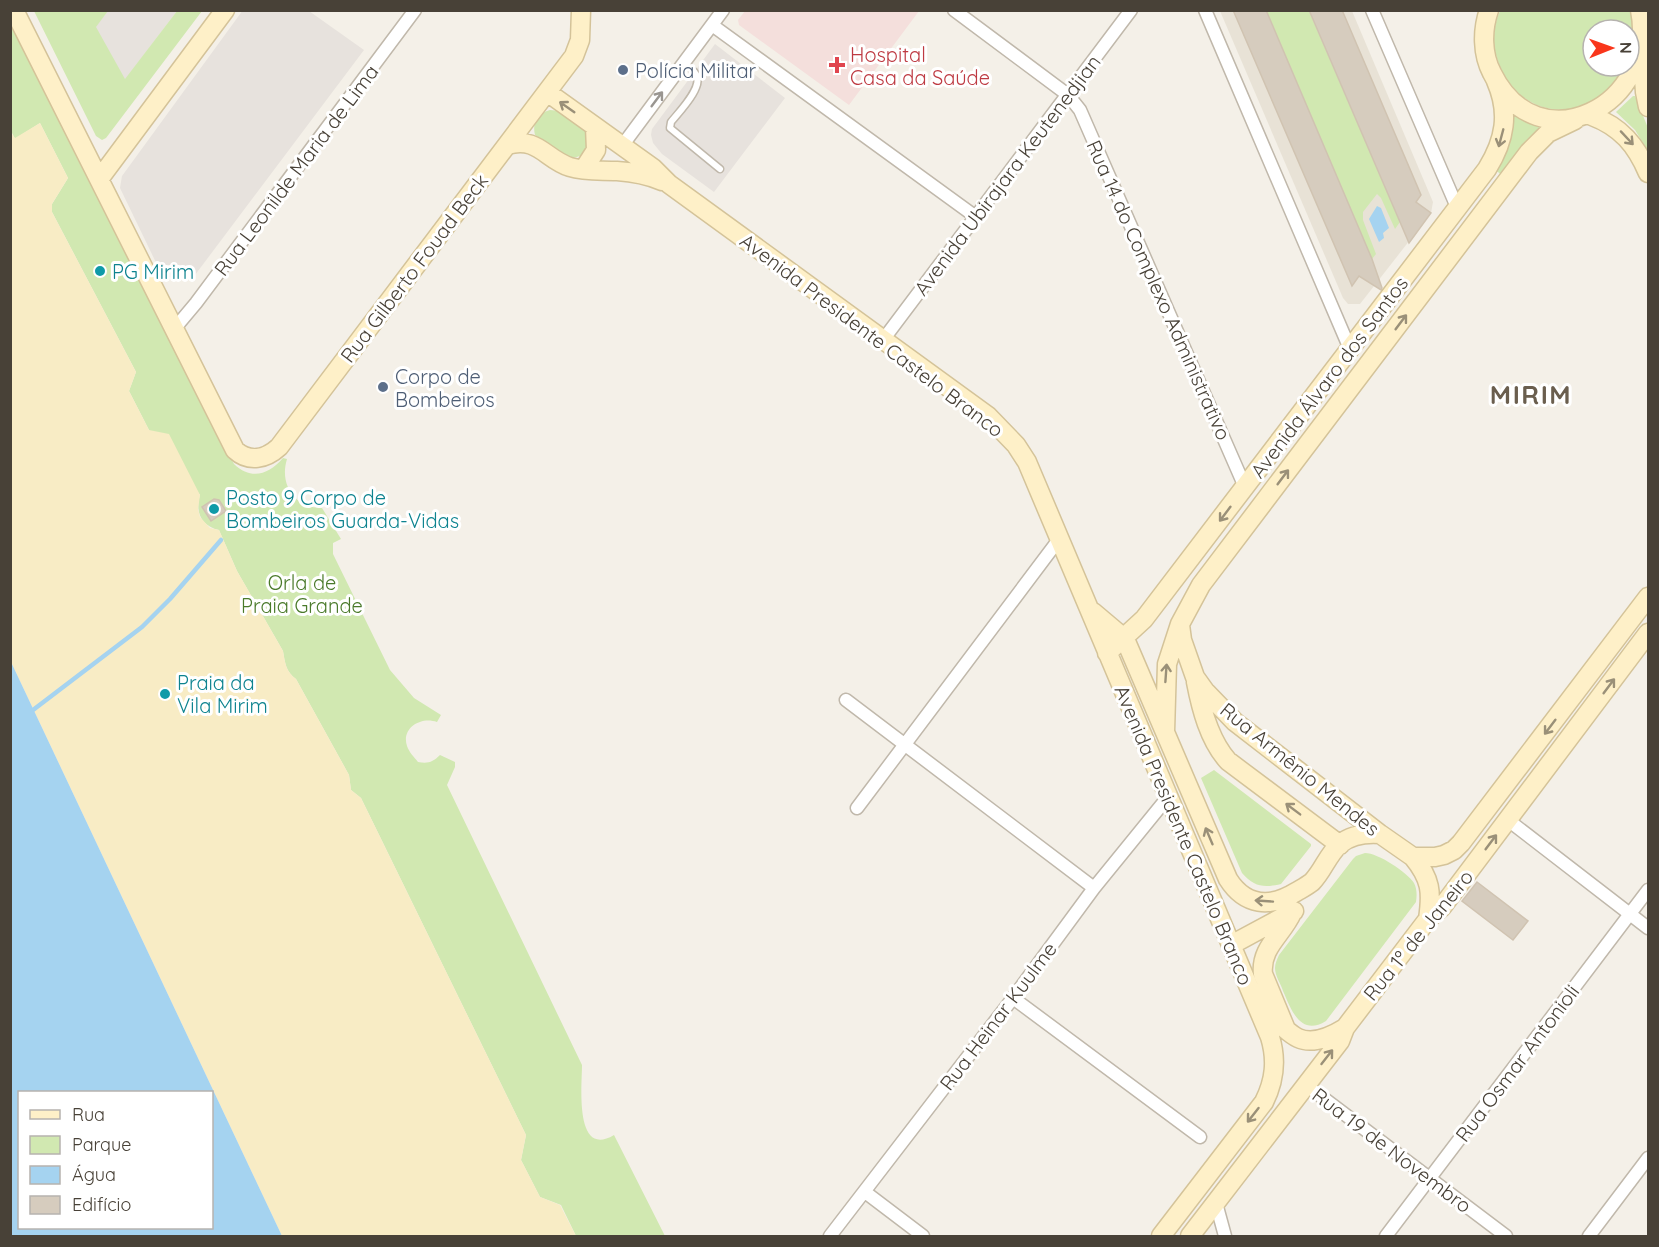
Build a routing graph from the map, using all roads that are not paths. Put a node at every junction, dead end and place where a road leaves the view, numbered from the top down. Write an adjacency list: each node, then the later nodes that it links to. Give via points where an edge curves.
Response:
1 (14, 10): 28 (street)
2 (225, 10): 28 (street)
3 (415, 10): 32 (street, Rua Leonilde Maria de Lima)
4 (581, 10): 16 (street, Rua Gilberto Fouad Beck, via 578,49)
5 (723, 10): 12 (street)
6 (954, 10): 17 (street)
7 (1131, 10): 17 (street, Avenida Ubirajara Keutenedjian)
8 (1205, 10): 34 (street)
9 (1372, 10): 30 (street)
10 (1489, 10): 15 (street, Avenida Álvaro dos Santos, via 1484,42)
11 (1640, 10): 13 (street, via 1645,37)
12 (712, 25): 14 (street); 31 (street)
13 (1643, 59): 18 (street); 19 (street, Avenida Álvaro dos Santos, via 1624,94 1604,110)
14 (684, 64): 24 (street, one-way to 14); 26 (lane, via 696,73 697,89 670,128)
15 (1496, 81): 19 (street, via 1530,113 1561,121); 30 (street, Avenida Álvaro dos Santos, one-way to 30, via 1504,105 1502,140 1487,169)
16 (547, 92): 20 (street, Rua Gilberto Fouad Beck); 21 (street, Avenida Presidente Castelo Branco, one-way to 16)
17 (1068, 95): 31 (street, Avenida Ubirajara Keutenedjian); 35 (street, Rua 14 do Complexo Administrativo, via 1080,110)
18 (1648, 107)
19 (1583, 118): 27 (street, one-way to 27, via 1612,125 1630,140); 39 (street, Avenida Álvaro dos Santos, one-way to 19, via 1201,585 1529,152 1548,133)
20 (525, 122): 22 (street, Rua Gilberto Fouad Beck); 23 (street, via 526,134)
21 (596, 127): 24 (street, Avenida Presidente Castelo Branco); 25 (street, via 596,150)
22 (507, 144): 23 (street); 32 (street, Rua Gilberto Fouad Beck, via 272,453 258,458 235,450)
23 (534, 144): 25 (street, Avenida Presidente Castelo Branco, via 563,164)
24 (622, 146): 25 (street, via 603,160); 29 (street, Avenida Presidente Castelo Branco)
25 (579, 166): 29 (street, Avenida Presidente Castelo Branco, via 647,175)
26 (720, 169)
27 (1648, 173)
28 (100, 178): 32 (street)
29 (669, 184): 33 (street, Avenida Presidente Castelo Branco)
30 (1457, 207): 34 (street, Avenida Álvaro dos Santos)
31 (976, 217): 33 (street, Avenida Ubirajara Keutenedjian)
32 (175, 328)
33 (883, 340): 36 (street, Avenida Presidente Castelo Branco, via 988,416 1009,436 1027,462)
34 (1350, 349): 35 (street, Avenida Álvaro dos Santos)
35 (1245, 487): 41 (street, Avenida Álvaro dos Santos, one-way to 41)
36 (1060, 538): 38 (street, Avenida Presidente Castelo Branco); 46 (street)
37 (1648, 597): 52 (street, Rua 1º de Janeiro, one-way to 52, via 1461,843 1444,855)
38 (1089, 608): 41 (street, Avenida Presidente Castelo Branco); 42 (street, Avenida Presidente Castelo Branco)
39 (1184, 616): 43 (street, Rua Armênio Mendes, via 1182,640); 45 (street, Avenida Álvaro dos Santos, one-way to 39, via 1167,664)
40 (1648, 633): 49 (street, Rua 1º de Janeiro, one-way to 40)
41 (1125, 639): 42 (street, Avenida Álvaro dos Santos); 45 (street, Avenida Presidente Castelo Branco)
42 (1107, 653): 47 (street, Avenida Presidente Castelo Branco)
43 (1195, 677): 50 (street, Rua Armênio Mendes, via 1235,722); 51 (street, one-way to 43, via 1228,761 1200,706)
44 (846, 700): 46 (street)
45 (1165, 732): 53 (street, Avenida Presidente Castelo Branco, one-way to 45, via 1269,903 1258,902 1234,889)
46 (905, 745): 48 (street); 54 (street)
47 (1168, 797): 54 (street, Rua Heinar Kuulme); 60 (street, Avenida Presidente Castelo Branco)
48 (857, 808)
49 (1508, 820): 57 (street); 58 (street, Rua 1º de Janeiro, one-way to 49)
50 (1380, 834): 51 (street, via 1350,838); 52 (street, Rua Armênio Mendes)
51 (1340, 845): 53 (street)
52 (1413, 857): 58 (street, via 1423,869 1431,892)
53 (1312, 882): 56 (street)
54 (1094, 888): 61 (street, Rua Heinar Kuulme)
55 (1648, 890): 57 (street, Rua Osmar Antonioli)
56 (1292, 913): 60 (street); 63 (street, via 1266,951 1262,966)
57 (1630, 914): 59 (street); 68 (street, Rua Osmar Antonioli)
58 (1428, 920): 64 (street, Rua 1º de Janeiro)
59 (1648, 928)
60 (1231, 945): 62 (street, Avenida Presidente Castelo Branco)
61 (1013, 998): 66 (street); 69 (street, Rua Heinar Kuulme)
62 (1258, 1009): 63 (street); 73 (street, Avenida Presidente Castelo Branco, one-way to 73, via 1273,1046 1273,1079 1263,1102)
63 (1285, 1027): 64 (street, via 1298,1038 1310,1040)
64 (1345, 1028): 65 (street, Rua 1º de Janeiro, one-way to 64, via 1340,1041)
65 (1306, 1085): 68 (street, Rua 19 de Novembro); 70 (street, Rua 1º de Janeiro)
66 (1200, 1137)
67 (1648, 1158): 78 (street)
68 (1430, 1178): 76 (street, Rua Osmar Antonioli); 77 (street, Rua 19 de Novembro)
69 (866, 1192): 71 (street, Rua Heinar Kuulme); 72 (street)
70 (1216, 1203): 74 (street, Rua 1º de Janeiro); 75 (street)
71 (830, 1236)
72 (923, 1236)
73 (1161, 1236)
74 (1190, 1236)
75 (1225, 1236)
76 (1386, 1236)
77 (1506, 1236)
78 (1589, 1236)

